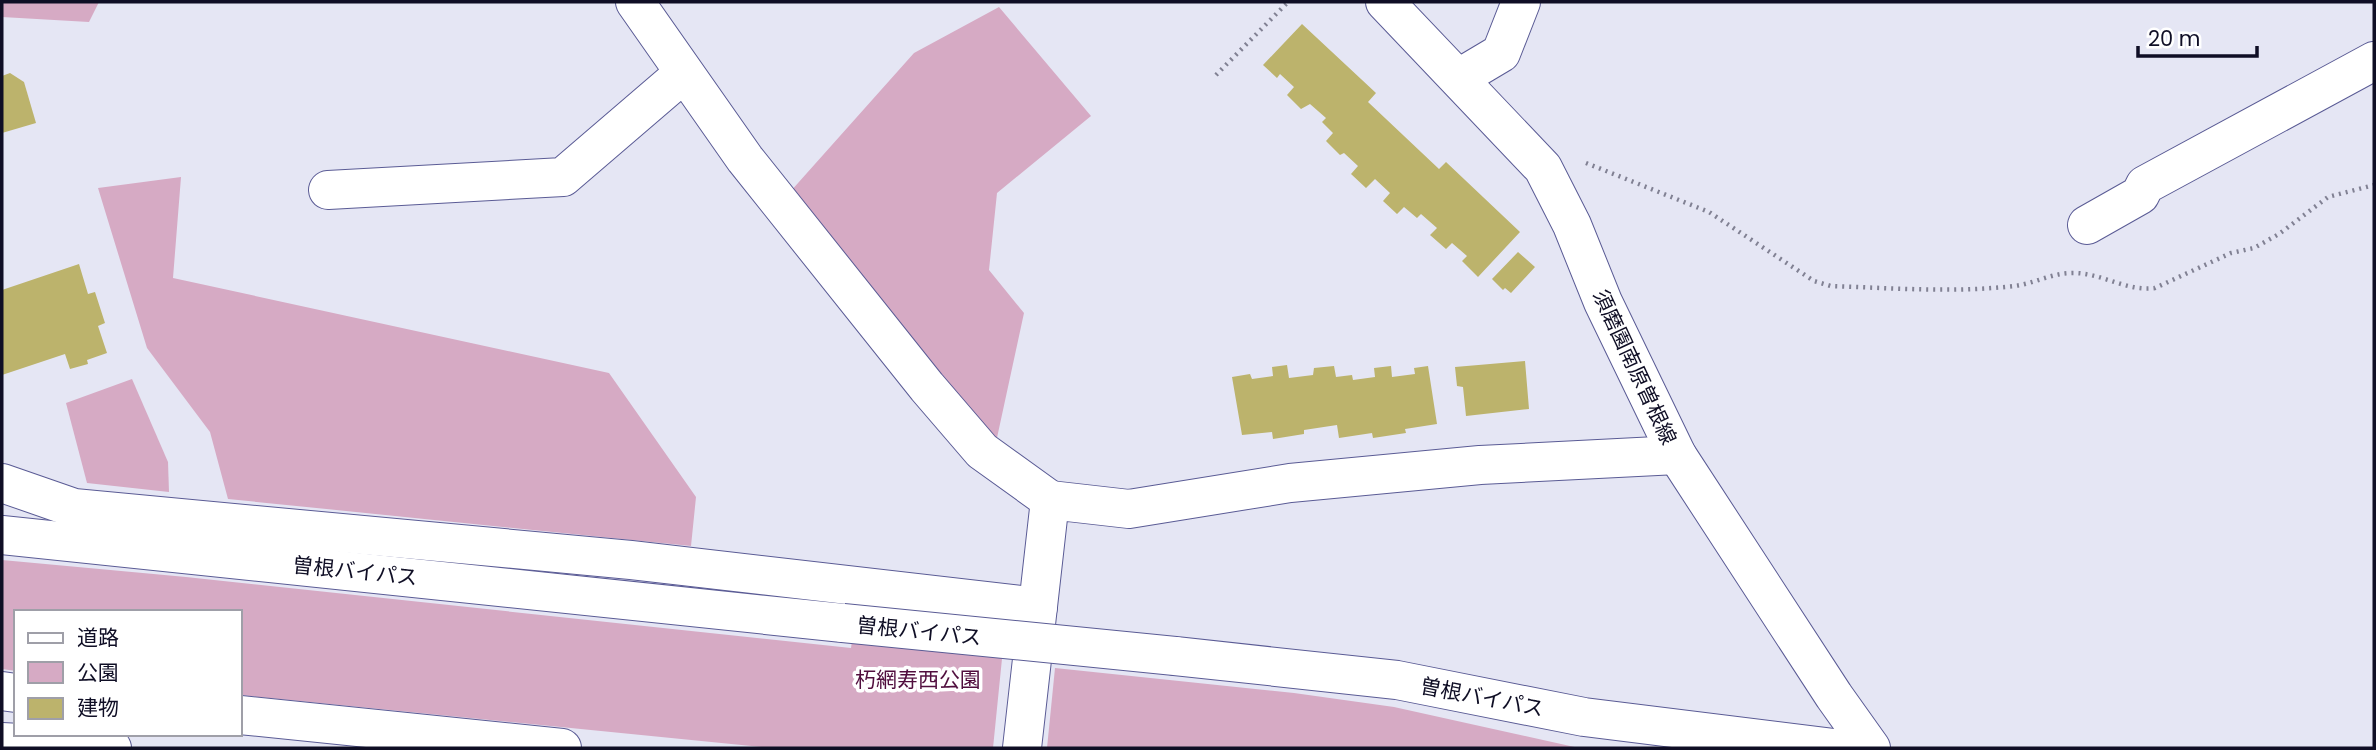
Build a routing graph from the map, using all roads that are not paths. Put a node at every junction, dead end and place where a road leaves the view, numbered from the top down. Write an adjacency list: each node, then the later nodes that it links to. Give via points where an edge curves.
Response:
1 (635, 2): 5 (main road)
2 (1385, 2): 6 (main road, 須磨園南原曽根線)
3 (1521, 2): 6 (main road, via 1501,53)
4 (2374, 61): 8 (main road, via 2145,185 2140,195)
5 (684, 74): 7 (main road, via 563,177); 11 (main road, via 745,159 982,451)
6 (1459, 78): 9 (main road, 須磨園南原曽根線, via 1543,168)
7 (328, 190)
8 (2087, 225)
9 (1677, 455): 11 (main road, via 1290,483 1129,509); 20 (main road, 須磨園南原曽根線)
10 (2, 483): 13 (main road, via 75,508 631,560)
11 (1050, 500): 13 (main road)
12 (2, 535): 19 (main road, 曽根バイパス, bridge, via 1397,680 1584,716)
13 (1038, 607): 18 (main road)
14 (242, 715): 17 (main road)
15 (2, 742): 16 (main road)
16 (112, 748)
17 (562, 748)
18 (1022, 748)
19 (1834, 748)
20 (1871, 748)

